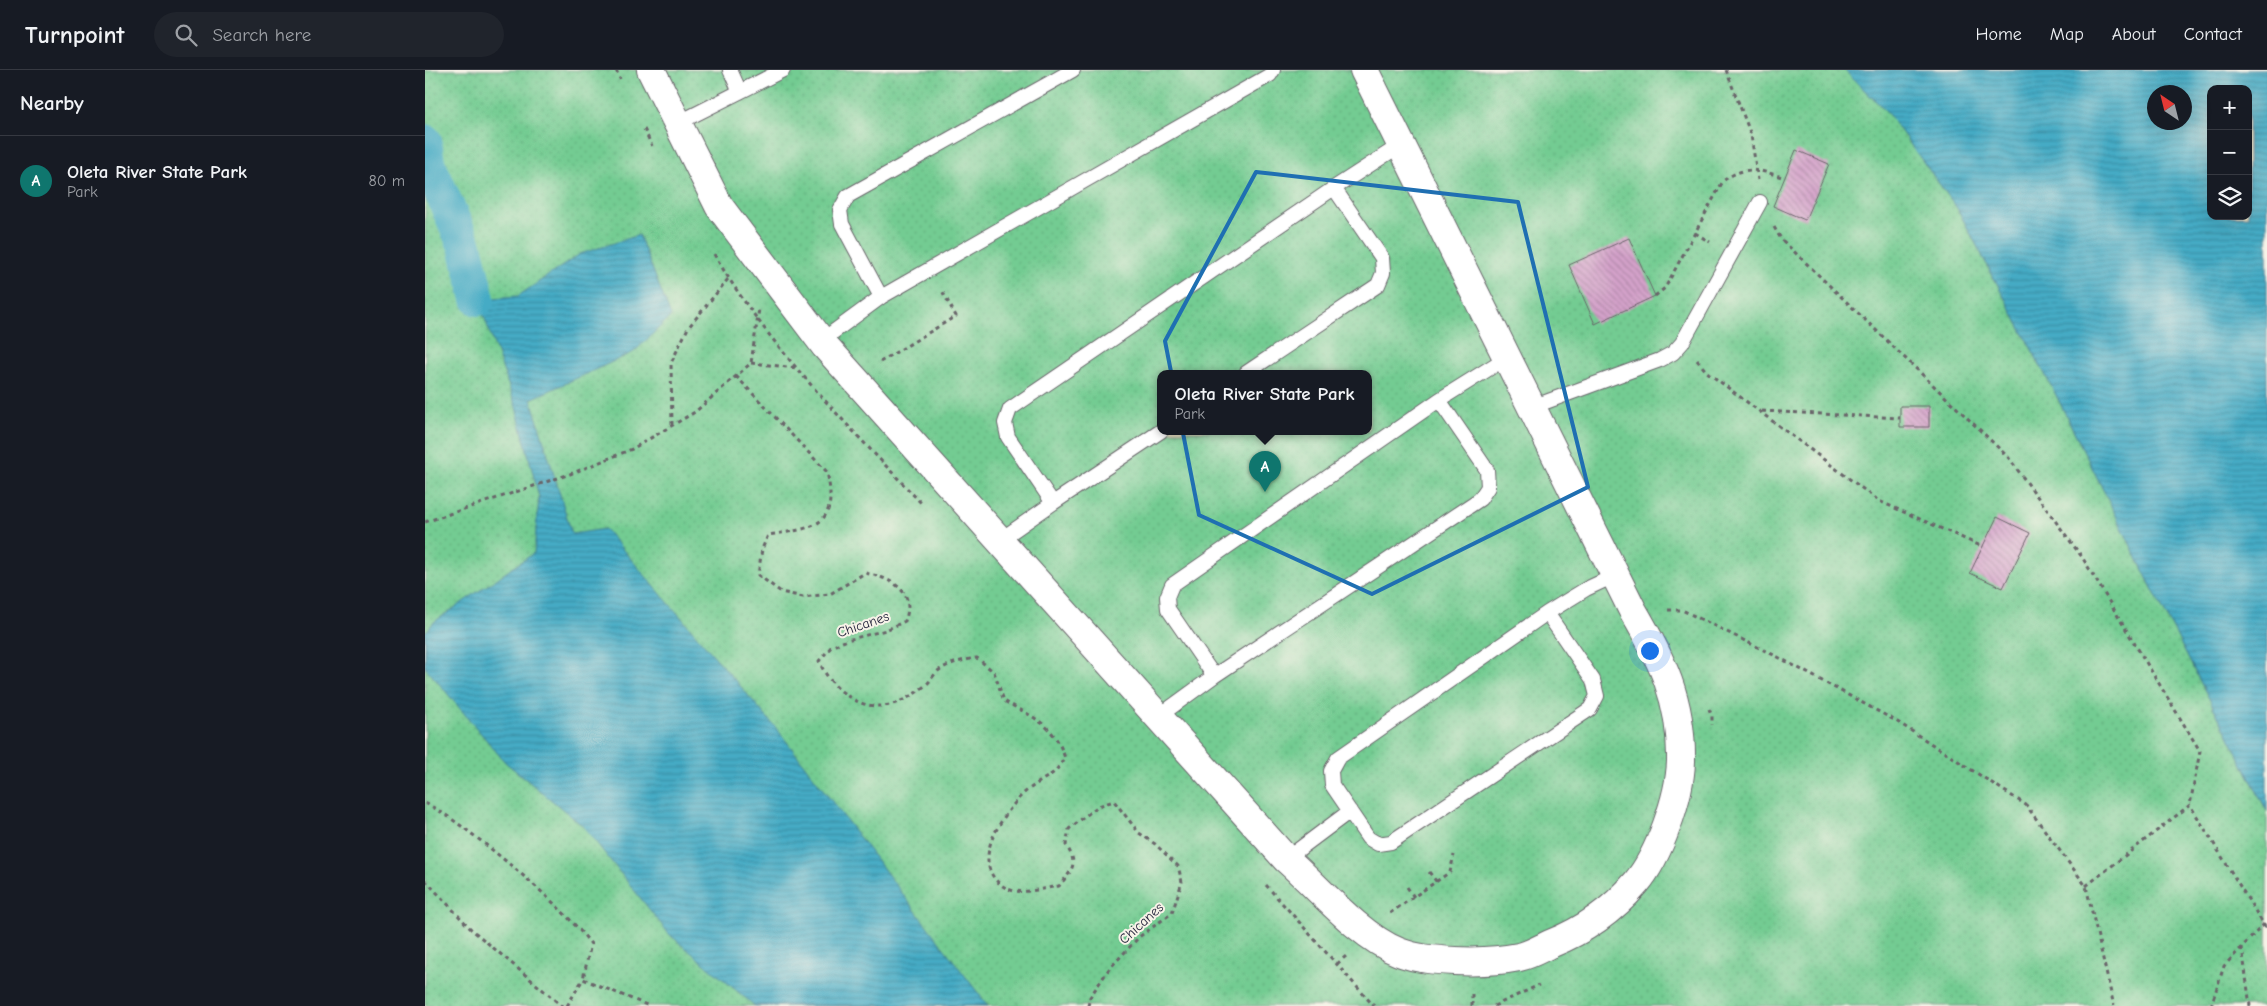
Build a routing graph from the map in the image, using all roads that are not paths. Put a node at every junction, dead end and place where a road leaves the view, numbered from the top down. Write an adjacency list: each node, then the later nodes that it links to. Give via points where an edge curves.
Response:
1 (651, 70): 8 (street)
2 (730, 70): 7 (lane)
3 (783, 70): 7 (lane)
4 (1073, 70): 12 (lane, via 848,196 840,210 841,224)
5 (1273, 70): 12 (lane, via 1270,75)
6 (1364, 70): 9 (street)
7 (740, 92): 8 (lane)
8 (677, 124): 13 (street, via 719,206)
9 (1402, 144): 10 (lane); 14 (street)
10 (1334, 188): 15 (lane, via 1382,258 1383,273 1378,285); 19 (lane, via 1010,409 1005,423 1008,437)
11 (1759, 202): 17 (lane, via 1682,343 1673,353)
12 (881, 297): 13 (lane)
13 (823, 344): 20 (street)
14 (1506, 358): 16 (lane); 17 (street)
15 (1251, 370)
16 (1439, 400): 23 (lane, via 1171,585 1168,609); 23 (lane, via 1487,470 1488,487 1480,499)
17 (1532, 407): 21 (street)
18 (1157, 434): 19 (lane)
19 (1053, 503): 20 (lane)
20 (1000, 540): 24 (street)
21 (1616, 575): 22 (lane); 26 (street, via 1671,685 1679,722 1681,762 1675,801 1661,842 1637,883 1605,914 1568,937 1521,957 1469,962 1429,959 1399,952 1367,934)
22 (1547, 613): 25 (lane, via 1338,758 1331,771 1333,786); 25 (lane, via 1593,680 1597,696 1590,709 1391,842 1378,844 1368,838)
23 (1214, 676): 24 (lane)
24 (1159, 716): 26 (street)
25 (1350, 812): 26 (lane)
26 (1286, 859)

